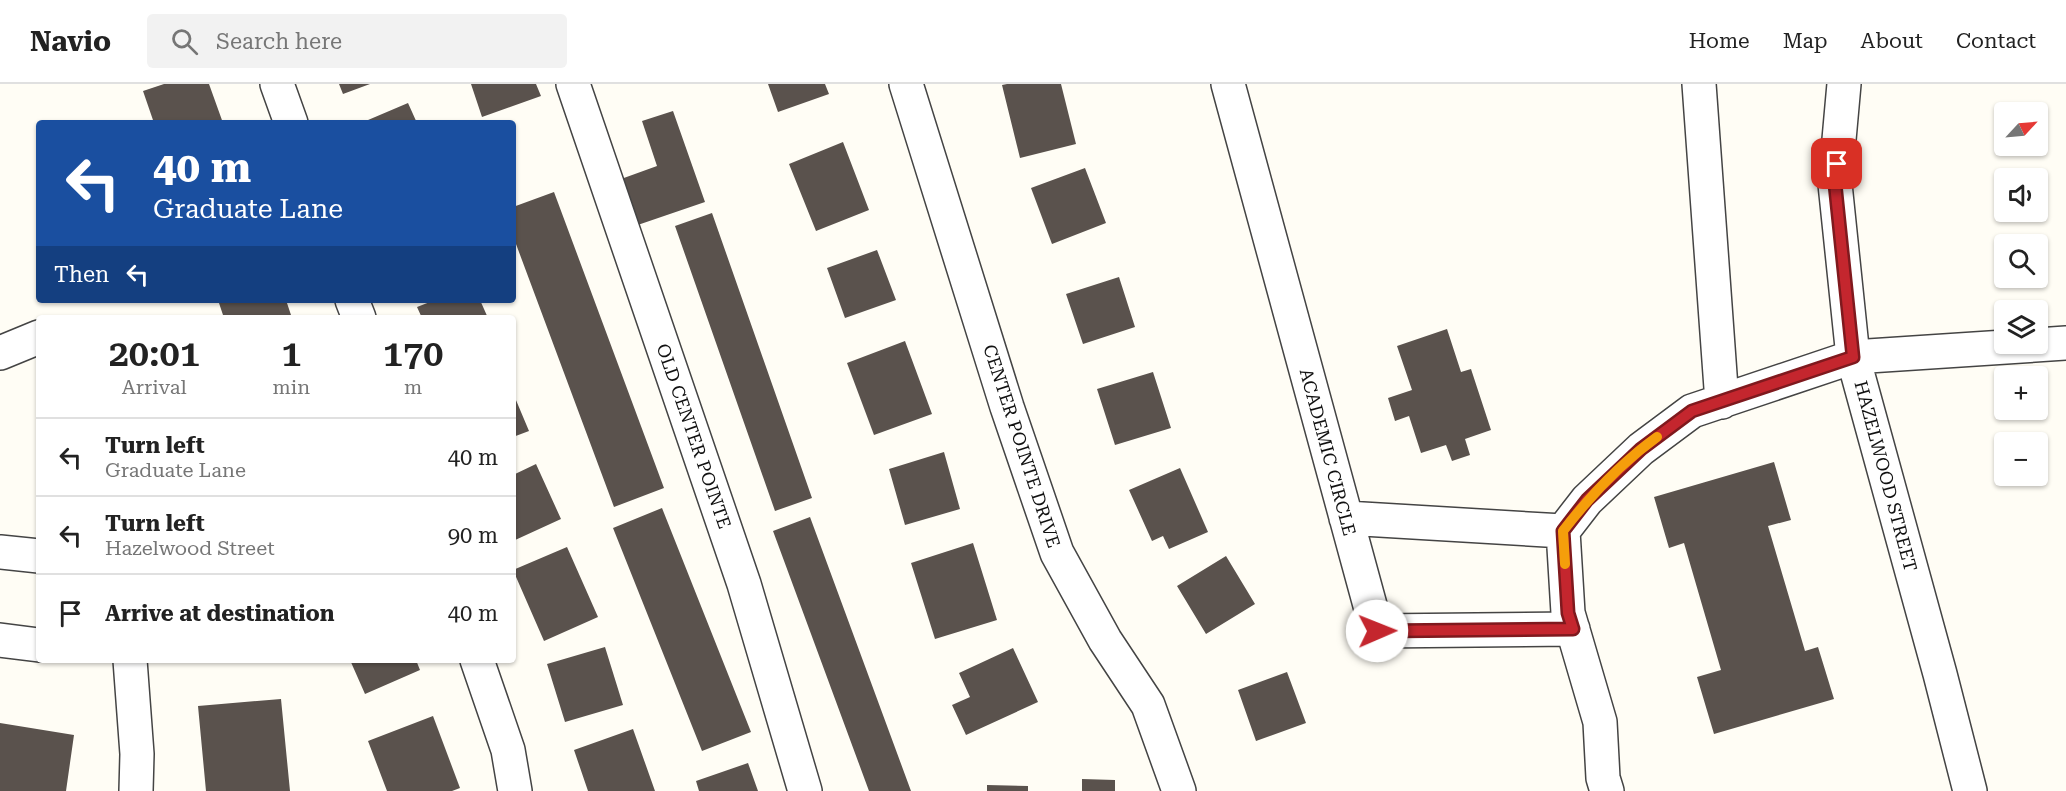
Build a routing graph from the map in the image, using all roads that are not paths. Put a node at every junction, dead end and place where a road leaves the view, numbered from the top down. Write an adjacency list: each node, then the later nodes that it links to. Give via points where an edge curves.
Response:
1 (277, 84): 7 (street)
2 (573, 84): 24 (street, OLD CENTER POINTE, via 744,584)
3 (906, 84): 25 (street, CENTER POINTE DRIVE, via 1057,553 1105,640 1148,705)
4 (1228, 84): 13 (street, ACADEMIC CIRCLE)
5 (1699, 84): 12 (street)
6 (1844, 84): 11 (street, HAZELWOOD STREET, via 1835,184)
7 (290, 120)
8 (36, 338): 10 (street)
9 (2066, 343): 11 (street)
10 (0, 352)
11 (1853, 357): 12 (street); 27 (street, HAZELWOOD STREET)
12 (1722, 402): 14 (street, via 1692,411 1641,449 1587,500)
13 (1346, 518): 14 (street); 17 (street, ACADEMIC CIRCLE, via 1377,631)
14 (1563, 531): 17 (street, via 1568,613)
15 (0, 552): 16 (street)
16 (36, 556)
17 (1573, 629): 26 (street, via 1600,722)
18 (0, 640): 19 (street)
19 (36, 645)
20 (130, 663): 22 (street)
21 (478, 663): 23 (street, via 508,750)
22 (136, 791)
23 (514, 791)
24 (805, 791)
25 (1179, 791)
26 (1607, 791)
27 (1970, 791)

